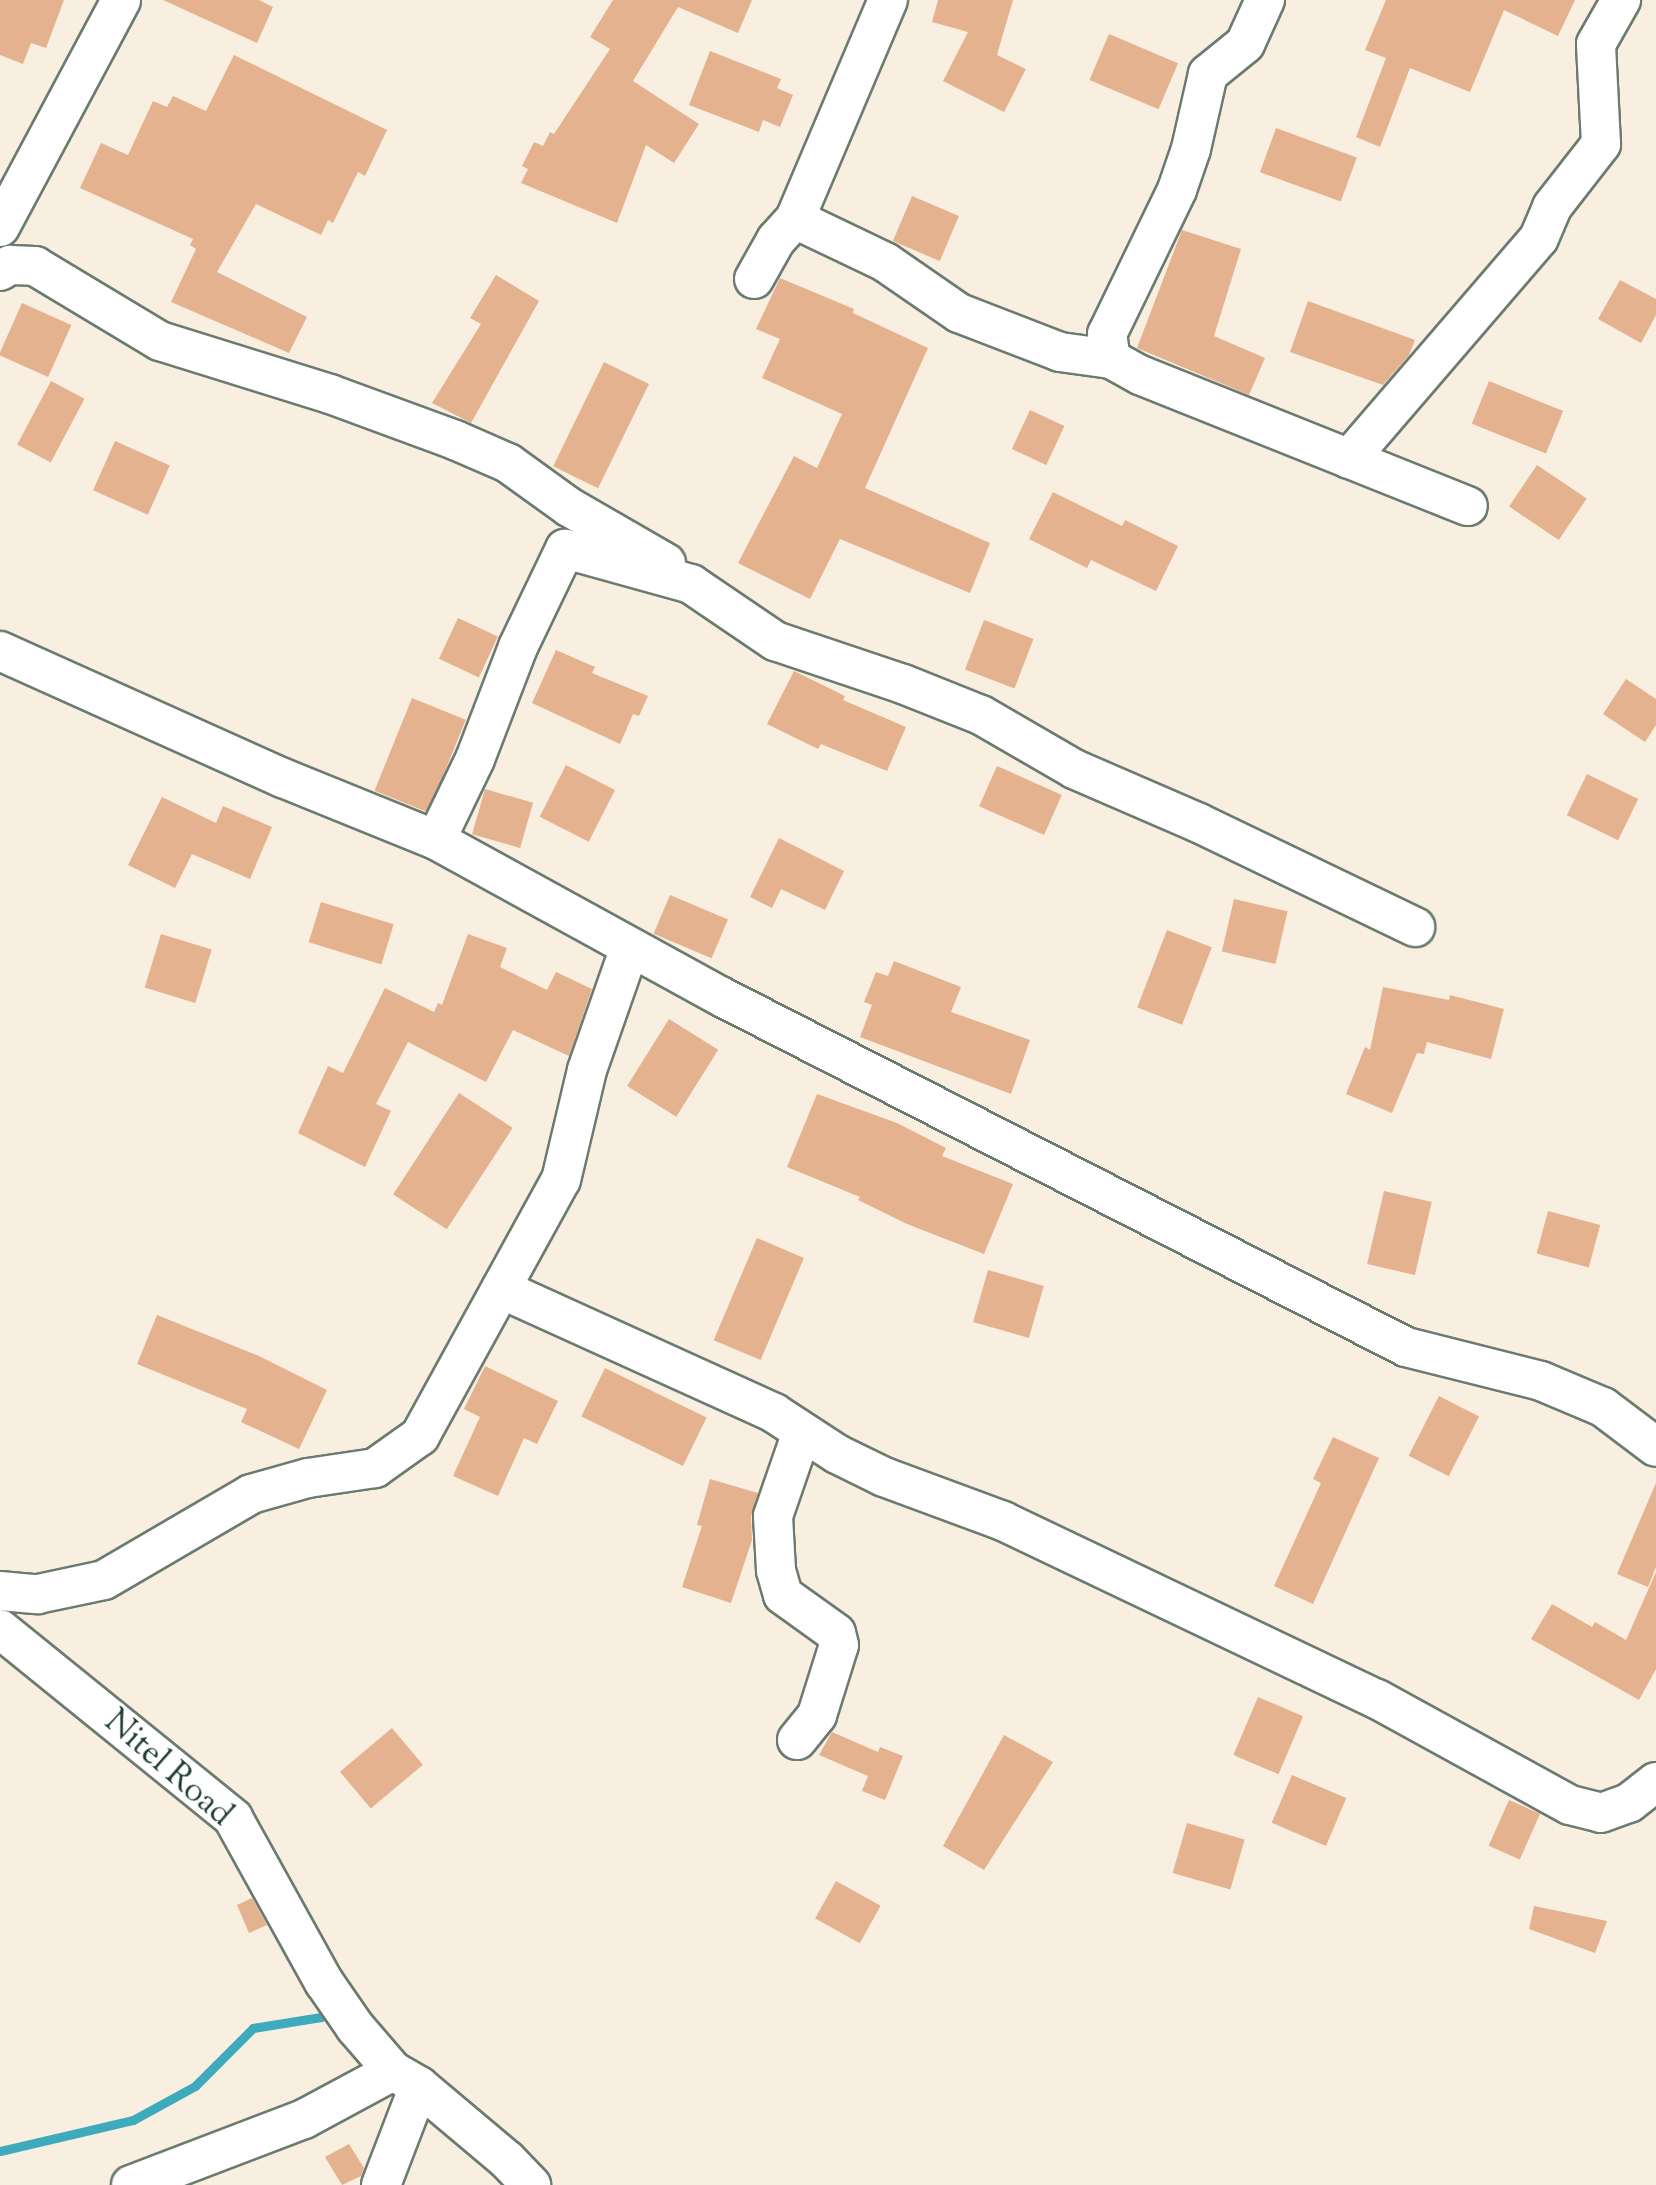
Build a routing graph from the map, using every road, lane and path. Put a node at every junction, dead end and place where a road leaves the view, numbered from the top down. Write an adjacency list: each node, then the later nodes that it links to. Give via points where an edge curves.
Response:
1 (121, 0): 6 (street)
2 (888, 0): 5 (street)
3 (1265, 0): 9 (street, via 1245,44 1208,74 1177,190 1107,334)
4 (1621, 0): 10 (street, via 1596,44 1601,144 1552,207 1539,238)
5 (795, 219): 8 (street); 9 (street, via 885,262 959,313 1060,352)
6 (0, 227)
7 (0, 271): 12 (street, via 10,265 35,266 160,341 330,394 508,463 569,507 705,584 755,606 772,619)
8 (754, 279)
9 (1111, 359): 10 (street)
10 (1349, 459): 11 (street)
11 (1468, 506)
12 (775, 641): 14 (street, via 691,584 565,549); 15 (street, via 981,715 1074,769)
13 (0, 651): 14 (street)
14 (436, 840): 16 (street)
15 (1415, 927)
16 (630, 947): 17 (street, via 587,1070 561,1180); 19 (street, via 1406,1347 1541,1381 1603,1407)
17 (501, 1289): 18 (street, via 686,1371); 20 (street, via 420,1436 375,1468 251,1494 104,1580 38,1594)
18 (802, 1432): 22 (street, via 773,1516 776,1570 783,1595 836,1633 839,1645 817,1715); 23 (street, via 884,1477 1003,1521 1377,1699 1570,1805 1601,1813 1629,1803)
19 (1656, 1447)
20 (0, 1591)
21 (0, 1629): 24 (street, Nitel Road, via 233,1818 324,1982 355,2027)
22 (797, 1740)
23 (1656, 1782)
24 (406, 2079): 25 (street); 26 (street); 27 (street, Nitel Road)
25 (131, 2185)
26 (381, 2185)
27 (531, 2185)

